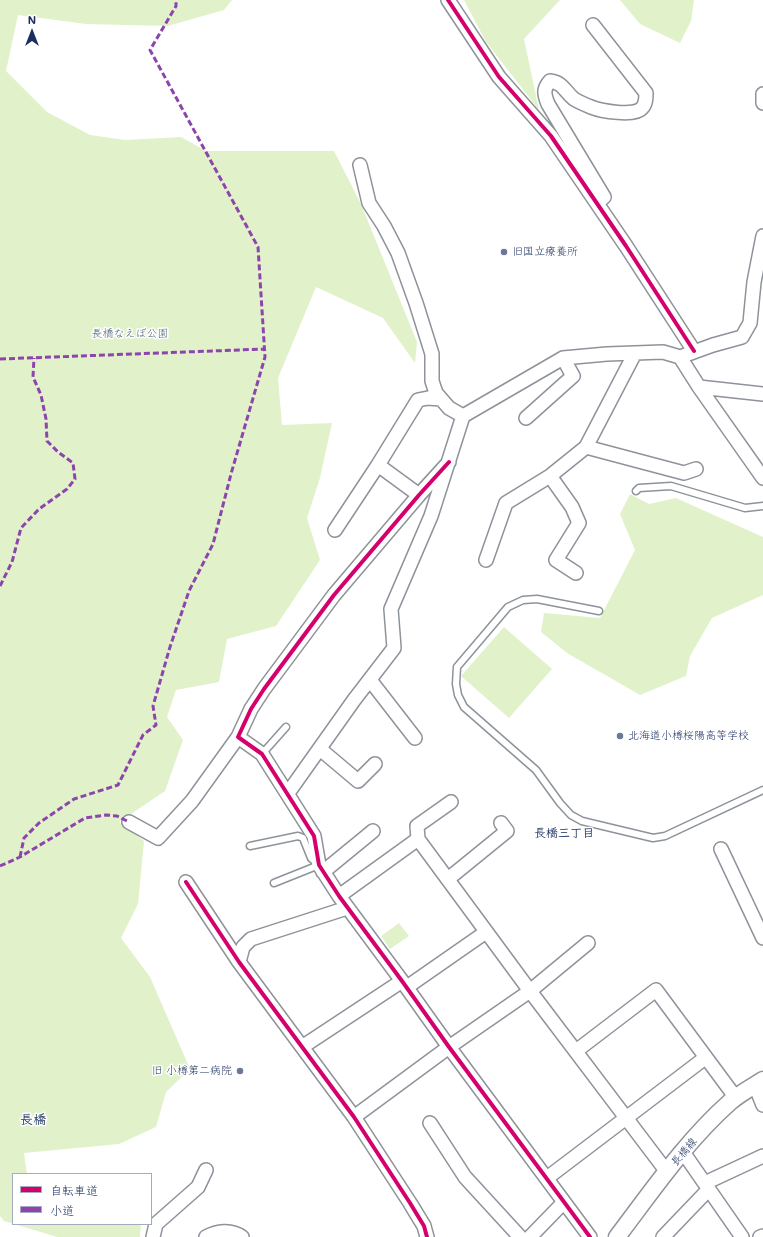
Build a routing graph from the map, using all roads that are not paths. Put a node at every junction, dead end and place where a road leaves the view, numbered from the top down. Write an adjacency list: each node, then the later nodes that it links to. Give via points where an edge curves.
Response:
1 (448, 0): 6 (street, via 499,77 551,136)
2 (593, 25): 6 (street, via 646,93 642,109 635,112 617,112 589,107 574,99 558,82 550,81 546,86 548,104 604,197)
3 (763, 94): 4 (street)
4 (763, 103)
5 (360, 165): 14 (street, via 369,203 398,253 411,289 432,354 432,381)
6 (596, 203): 8 (street)
7 (763, 236): 8 (street, via 754,282 750,323 742,338)
8 (694, 351): 10 (street)
9 (635, 353): 10 (street, via 663,352); 11 (street); 17 (street)
10 (680, 357): 12 (street)
11 (562, 358): 15 (street); 16 (street, via 573,376)
12 (699, 387): 13 (street); 22 (street)
13 (763, 394)
14 (441, 399): 15 (street); 19 (street, via 418,400)
15 (463, 416): 18 (street)
16 (526, 418)
17 (586, 447): 20 (street, via 684,473); 21 (street)
18 (449, 462): 24 (street); 30 (street, via 431,516 391,609 394,648)
19 (378, 465): 24 (street); 26 (street)
20 (696, 469)
21 (550, 476): 27 (street, via 506,503); 28 (street, via 572,507 579,523 556,560)
22 (763, 478)
23 (636, 491): 25 (lane, via 639,488 671,486 745,508)
24 (419, 495): 32 (street, via 334,595 264,689)
25 (763, 506)
26 (335, 530)
27 (486, 560)
28 (576, 573)
29 (599, 611): 37 (lane, via 538,599 523,600 508,607 457,667 456,684 464,707 536,770 560,803 571,815 582,821 653,838 665,836)
30 (370, 680): 33 (street); 34 (street)
31 (286, 727): 35 (lane)
32 (238, 737): 35 (street); 40 (street, via 192,801 158,838)
33 (415, 738)
34 (320, 749): 36 (street, via 358,781); 38 (street)
35 (262, 754): 38 (street)
36 (375, 764)
37 (763, 790)
38 (288, 793): 46 (street, via 314,836)
39 (451, 802): 43 (street, via 417,826)
40 (128, 822)
41 (501, 823): 47 (street, via 507,831)
42 (373, 831): 46 (street)
43 (418, 839): 47 (street); 50 (street)
44 (250, 846): 46 (lane, via 298,836 303,838 311,858)
45 (721, 848): 53 (street)
46 (321, 868): 49 (lane); 50 (street)
47 (448, 880): 52 (street)
48 (186, 882): 55 (street)
49 (274, 883)
50 (339, 896): 51 (street)
51 (347, 908): 55 (street, via 251,939 243,947); 56 (street)
52 (486, 932): 56 (street); 57 (street)
53 (763, 938)
54 (588, 943): 57 (street)
55 (239, 962): 58 (street)
56 (405, 984): 58 (street); 59 (street)
57 (530, 991): 59 (street); 60 (street)
58 (302, 1047): 65 (street)
59 (449, 1047): 65 (street); 72 (street)
60 (576, 1051): 61 (street, via 656,990); 66 (street)
61 (706, 1058): 63 (street); 66 (street)
62 (759, 1083): 63 (street, 長橋線); 64 (street)
63 (736, 1098): 68 (street, 長橋線, via 708,1123)
64 (763, 1105)
65 (354, 1116): 79 (street, via 424,1226)
66 (628, 1118): 71 (street); 72 (street)
67 (430, 1123): 80 (street, via 465,1177)
68 (683, 1152): 71 (street, 長橋線); 73 (street)
69 (763, 1156): 73 (street)
70 (206, 1170): 76 (street, via 198,1188 156,1224)
71 (667, 1172): 83 (street, 長橋線)
72 (547, 1178): 74 (street)
73 (707, 1186): 84 (street); 85 (street)
74 (564, 1202): 81 (street); 82 (street)
75 (763, 1236): 86 (street)
76 (153, 1237)
77 (206, 1237): 78 (street, via 215,1232 228,1232)
78 (242, 1237)
79 (427, 1237)
80 (520, 1237)
81 (530, 1237)
82 (590, 1237)
83 (617, 1237)
84 (663, 1237)
85 (742, 1237)
86 (760, 1237)

